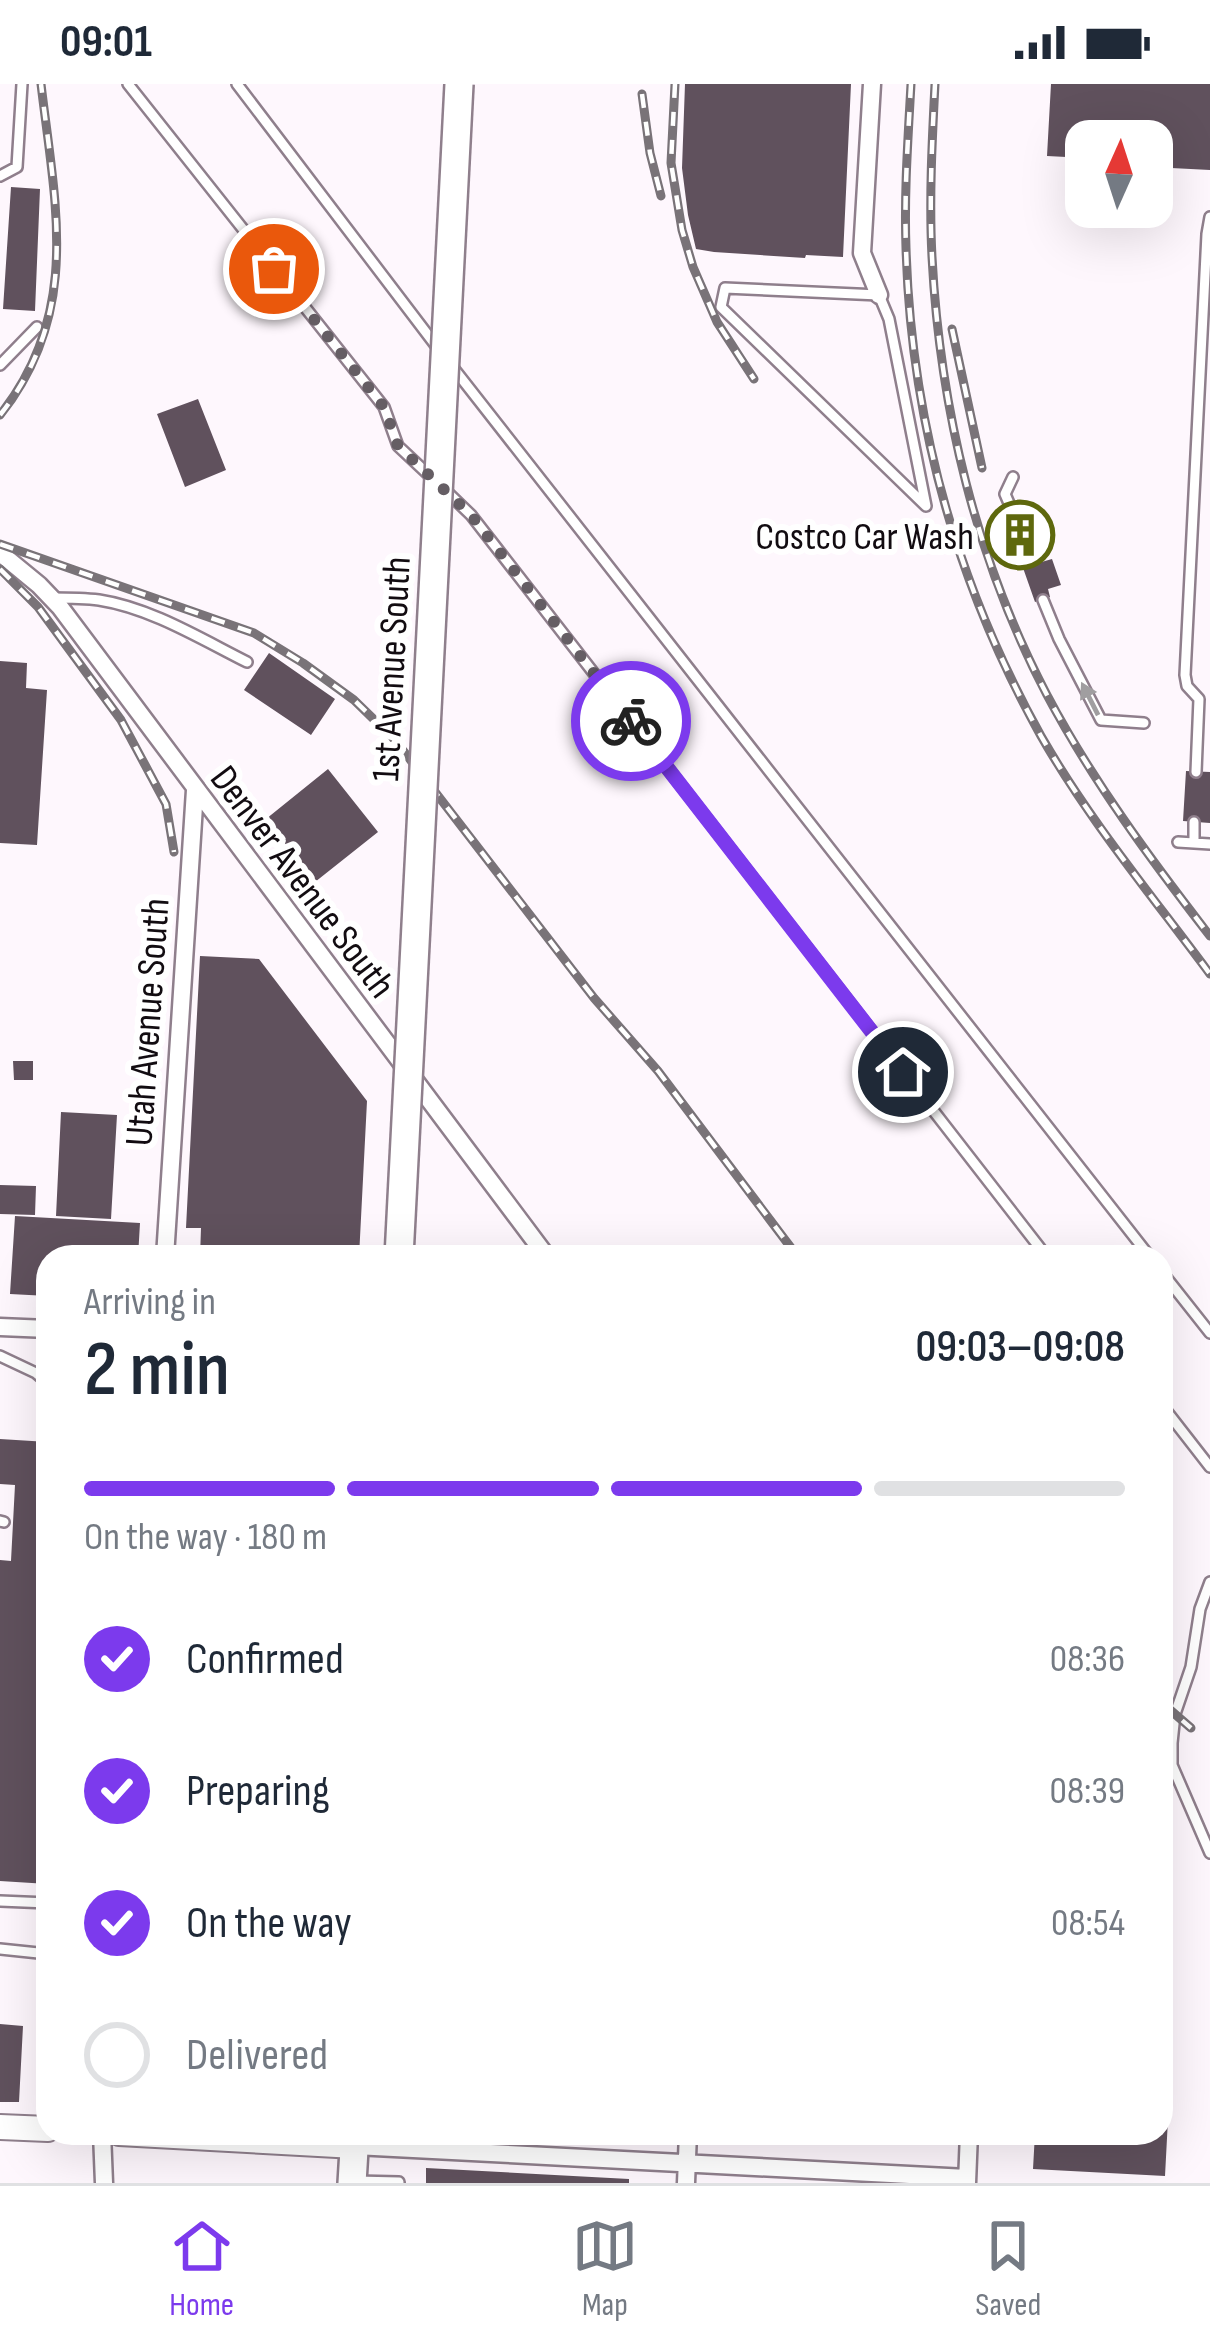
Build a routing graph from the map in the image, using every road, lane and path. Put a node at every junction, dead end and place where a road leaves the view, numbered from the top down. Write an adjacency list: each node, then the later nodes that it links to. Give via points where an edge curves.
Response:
1 (22, 84): 6 (lane, via 17,167)
2 (128, 84): 28 (lane, via 384,407 398,446 471,515)
3 (237, 84): 29 (lane)
4 (459, 84): 26 (main road, 1st Avenue South, bridge)
5 (872, 84): 8 (street, via 862,253)
6 (0, 176)
7 (1210, 217): 11 (lane)
8 (879, 295): 8 (lane, via 889,319 926,506 721,307 725,288)
9 (37, 327): 10 (lane)
10 (0, 365)
11 (1204, 410): 19 (lane, via 1185,675 1199,699)
12 (1013, 477): 13 (lane, via 1005,494)
13 (1011, 508)
14 (0, 553): 15 (street, Denver Avenue South)
15 (51, 598): 17 (lane, via 136,610); 20 (street, Denver Avenue South)
16 (1043, 599): 18 (lane, one-way to 16, via 1101,720)
17 (247, 662)
18 (1144, 723)
19 (1196, 772)
20 (194, 790): 25 (street, Utah Avenue South); 27 (street, Denver Avenue South)
21 (1195, 822): 23 (lane)
22 (1178, 842): 23 (lane)
23 (1193, 843): 24 (lane)
24 (1210, 844)
25 (166, 1245)
26 (400, 1245)
27 (538, 1245)
28 (1038, 1245)
29 (1141, 1245)
30 (1173, 1286): 33 (lane)
31 (0, 1327): 32 (street)
32 (36, 1329)
33 (1210, 1333)
34 (0, 1356): 35 (lane)
35 (36, 1372)
36 (1173, 1419): 37 (lane)
37 (1210, 1467)
38 (1210, 1582): 39 (lane)
39 (1173, 1728)
40 (1173, 1767): 41 (lane)
41 (1210, 1853)
42 (0, 1901): 43 (lane)
43 (36, 1902)
44 (0, 1949): 45 (lane)
45 (36, 1953)
46 (0, 2127): 47 (street)
47 (36, 2128)
48 (102, 2145): 56 (street)
49 (355, 2145): 54 (main road)
50 (434, 2145): 52 (street)
51 (968, 2145): 53 (street)
52 (686, 2174): 53 (street)
53 (967, 2181)
54 (352, 2182): 55 (lane)
55 (399, 2182)
56 (104, 2183)

